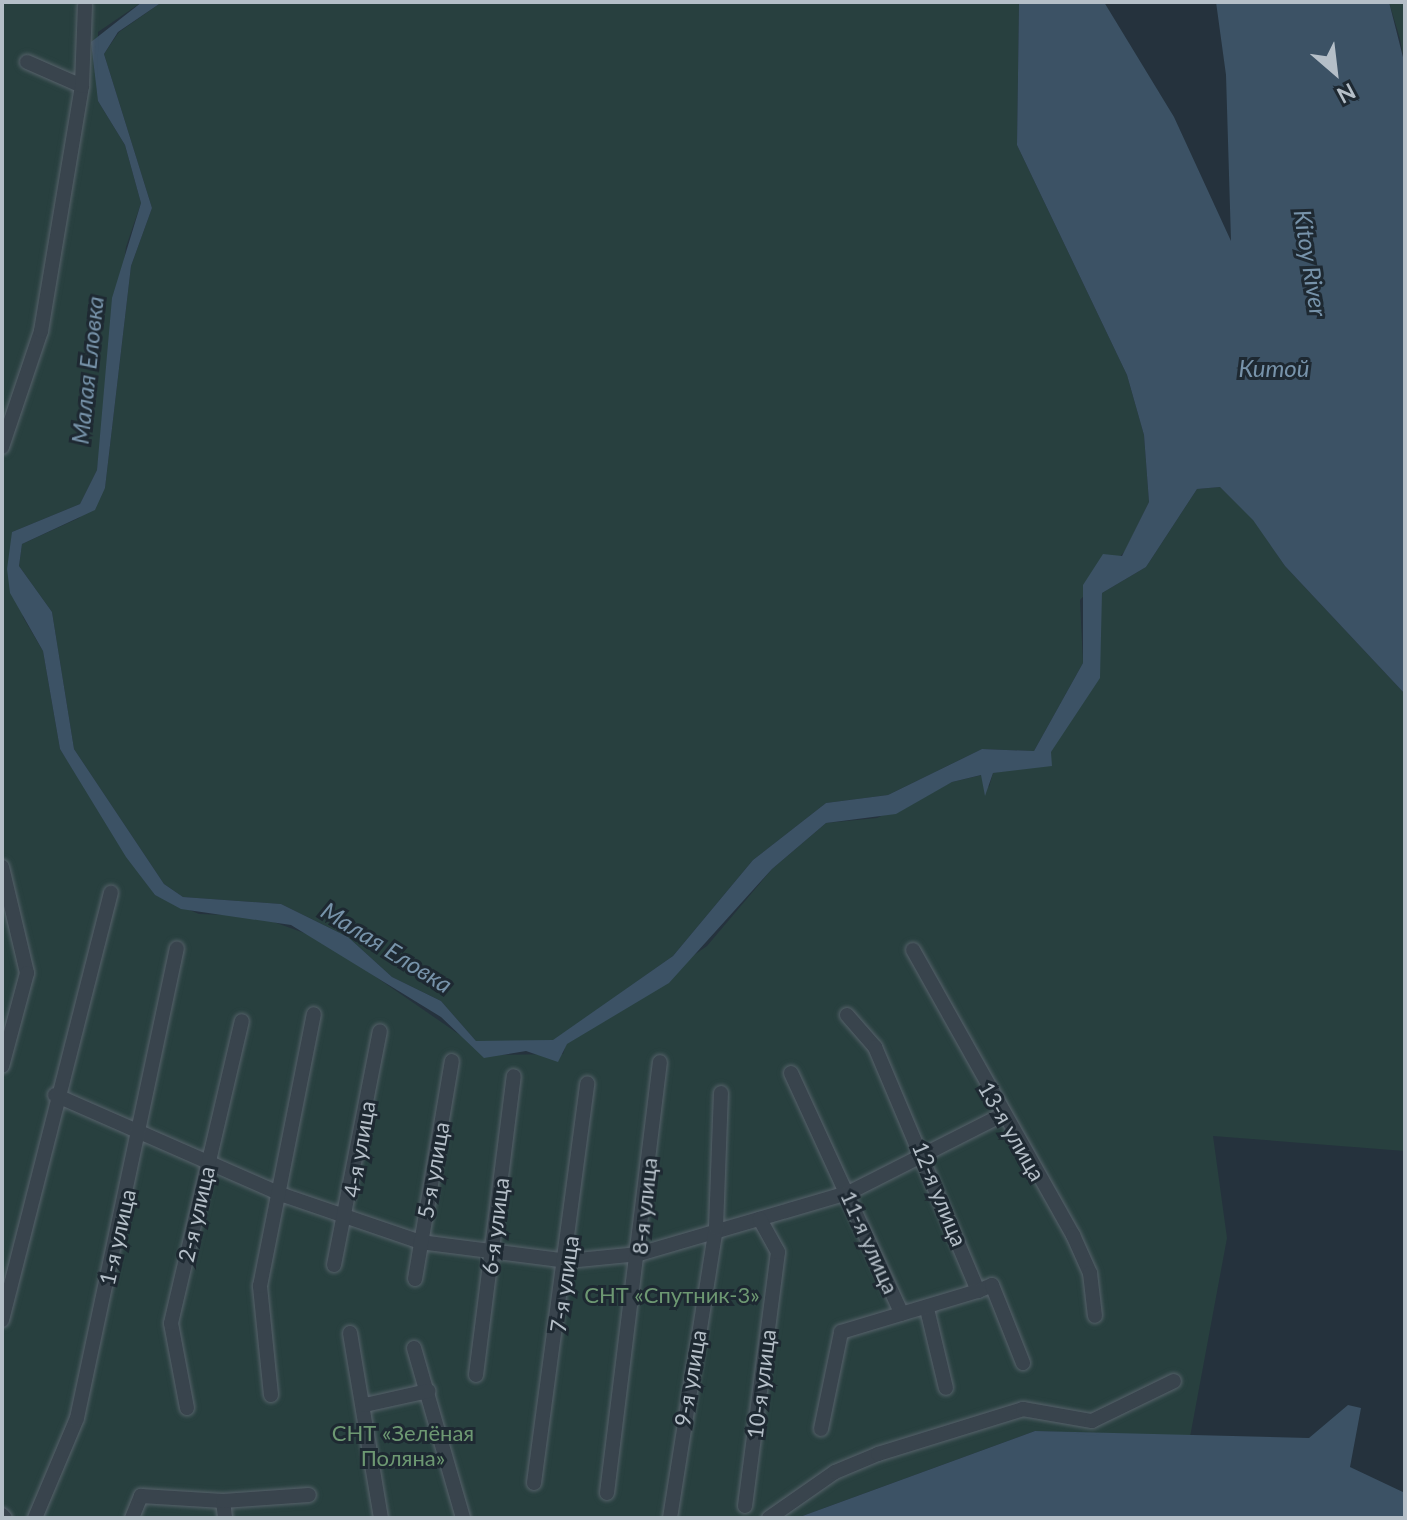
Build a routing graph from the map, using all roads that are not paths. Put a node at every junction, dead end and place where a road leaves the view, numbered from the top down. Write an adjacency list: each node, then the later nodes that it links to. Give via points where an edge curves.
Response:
1 (85, 6): 3 (street)
2 (27, 62): 3 (street)
3 (82, 86): 4 (street, via 41,331)
4 (2, 447)
5 (2, 867): 8 (street)
6 (111, 893): 22 (street)
7 (2, 930): 8 (street)
8 (18, 930): 17 (street, via 27,973)
9 (177, 949): 24 (street, 1-я улица)
10 (913, 950): 23 (street, 13-я улица)
11 (314, 1014): 28 (street)
12 (847, 1015): 25 (street, 12-я улица, via 875,1047)
13 (242, 1021): 26 (street, 2-я улица)
14 (380, 1031): 29 (street, 4-я улица)
15 (452, 1061): 32 (street, 5-я улица)
16 (660, 1062): 33 (street, 8-я улица)
17 (2, 1066)
18 (791, 1073): 27 (street, 11-я улица)
19 (514, 1076): 34 (street, 6-я улица)
20 (587, 1084): 35 (street, 7-я улица)
21 (721, 1093): 31 (street, 9-я улица)
22 (55, 1095): 24 (street); 42 (street)
23 (1000, 1116): 25 (street); 41 (street, 13-я улица, via 1073,1235 1090,1273)
24 (140, 1135): 26 (street); 59 (street, 1-я улица, via 77,1418)
25 (923, 1151): 27 (street); 38 (street, 12-я улица)
26 (208, 1162): 28 (street); 52 (street, 2-я улица, via 171,1323)
27 (848, 1193): 30 (street); 40 (street, 11-я улица)
28 (283, 1195): 29 (street); 50 (street, via 260,1286)
29 (347, 1217): 32 (street); 36 (street, 4-я улица)
30 (760, 1219): 31 (street); 58 (street, 10-я улица, via 778,1252)
31 (716, 1228): 33 (street); 64 (street, 9-я улица)
32 (420, 1242): 34 (street); 37 (street, 5-я улица)
33 (639, 1254): 35 (street); 55 (street, 8-я улица)
34 (492, 1255): 35 (street); 46 (street, 6-я улица)
35 (568, 1261): 54 (street, 7-я улица)
36 (334, 1265)
37 (415, 1279)
38 (978, 1291): 39 (street); 45 (street, via 992,1285)
39 (927, 1309): 40 (street, 11-я улица); 48 (street, 11-я улица)
40 (902, 1314): 53 (street, via 841,1332)
41 (1095, 1316)
42 (2, 1320)
43 (350, 1333): 51 (street)
44 (414, 1348): 49 (street)
45 (1023, 1363)
46 (476, 1375)
47 (1174, 1381): 65 (street, via 1092,1421 1023,1409 878,1454 835,1472)
48 (946, 1388)
49 (428, 1391): 51 (street); 63 (street)
50 (271, 1395)
51 (365, 1405): 62 (street)
52 (187, 1408)
53 (821, 1429)
54 (534, 1483)
55 (607, 1493)
56 (309, 1495): 57 (street)
57 (223, 1501): 60 (street, via 141,1496); 61 (street)
58 (745, 1506)
59 (35, 1518)
60 (132, 1518)
61 (225, 1518)
62 (381, 1518)
63 (463, 1518)
64 (670, 1518)
65 (769, 1518)

